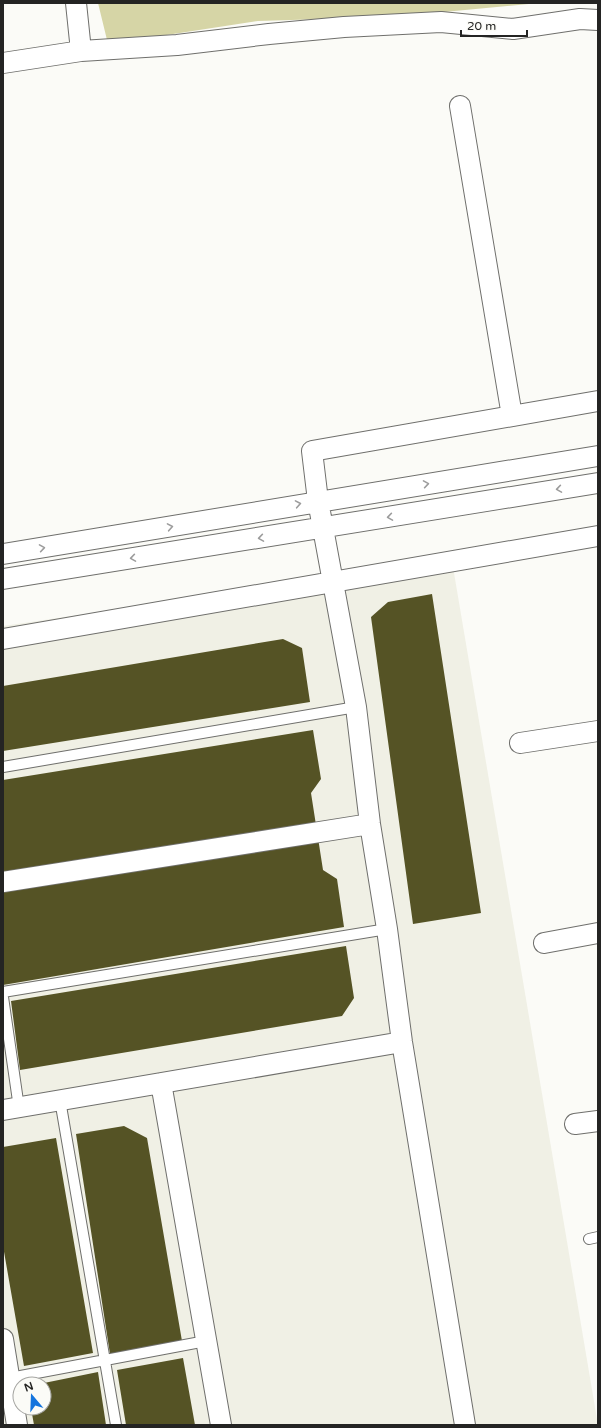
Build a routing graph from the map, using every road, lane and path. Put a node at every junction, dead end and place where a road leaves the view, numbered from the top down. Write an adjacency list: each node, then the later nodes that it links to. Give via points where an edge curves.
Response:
1 (76, 3): 3 (street)
2 (598, 20): 3 (street, via 580,19 513,29 441,22 344,27 177,45)
3 (81, 51): 4 (street)
4 (3, 63)
5 (460, 106): 7 (street)
6 (598, 401): 7 (street)
7 (512, 416): 10 (street, via 312,451)
8 (598, 456): 10 (street, one-way to 8)
9 (598, 483): 11 (street, one-way to 11)
10 (318, 501): 11 (street); 13 (street, one-way to 10)
11 (324, 527): 14 (street, one-way to 14); 15 (street)
12 (598, 536): 15 (street)
13 (3, 554)
14 (3, 580)
15 (334, 581): 16 (street); 17 (street)
16 (3, 639)
17 (356, 707): 20 (lane); 21 (street)
18 (598, 731): 19 (street)
19 (520, 743)
20 (3, 767)
21 (370, 824): 22 (street); 23 (street)
22 (3, 882)
23 (387, 929): 26 (lane); 28 (street)
24 (598, 933): 25 (street)
25 (544, 942)
26 (3, 992)
27 (3, 997): 31 (lane)
28 (402, 1042): 29 (street); 41 (street)
29 (161, 1083): 30 (street); 35 (street)
30 (60, 1100): 31 (street); 36 (lane)
31 (11, 1109)
32 (598, 1121): 33 (street)
33 (575, 1124)
34 (3, 1339): 37 (street)
35 (206, 1341): 36 (lane); 40 (street)
36 (105, 1360): 37 (lane); 39 (lane)
37 (10, 1378): 38 (street)
38 (17, 1425)
39 (116, 1425)
40 (221, 1425)
41 (465, 1425)

